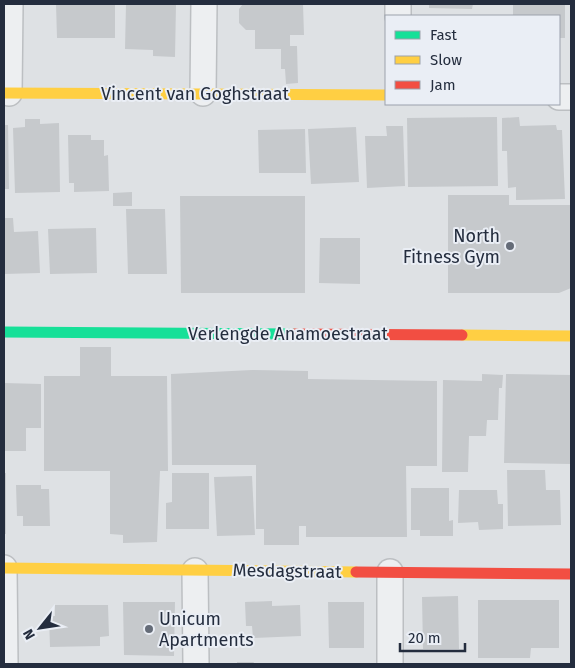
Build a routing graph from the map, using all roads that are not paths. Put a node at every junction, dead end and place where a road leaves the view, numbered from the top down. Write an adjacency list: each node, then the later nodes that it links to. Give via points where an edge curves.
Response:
1 (10, 4): 3 (street)
2 (204, 4): 4 (street)
3 (7, 93): 4 (street, Vincent van Goghstraat)
4 (203, 93): 5 (street, Vincent van Goghstraat)
5 (385, 95)
6 (4, 332): 7 (street, Verlengde Anamoestraat)
7 (571, 336)
8 (4, 568): 9 (street, Mesdagstraat); 12 (street)
9 (195, 570): 10 (street, Mesdagstraat); 13 (street)
10 (390, 572): 11 (street, Mesdagstraat); 14 (street)
11 (571, 574)
12 (5, 664)
13 (196, 664)
14 (390, 664)

